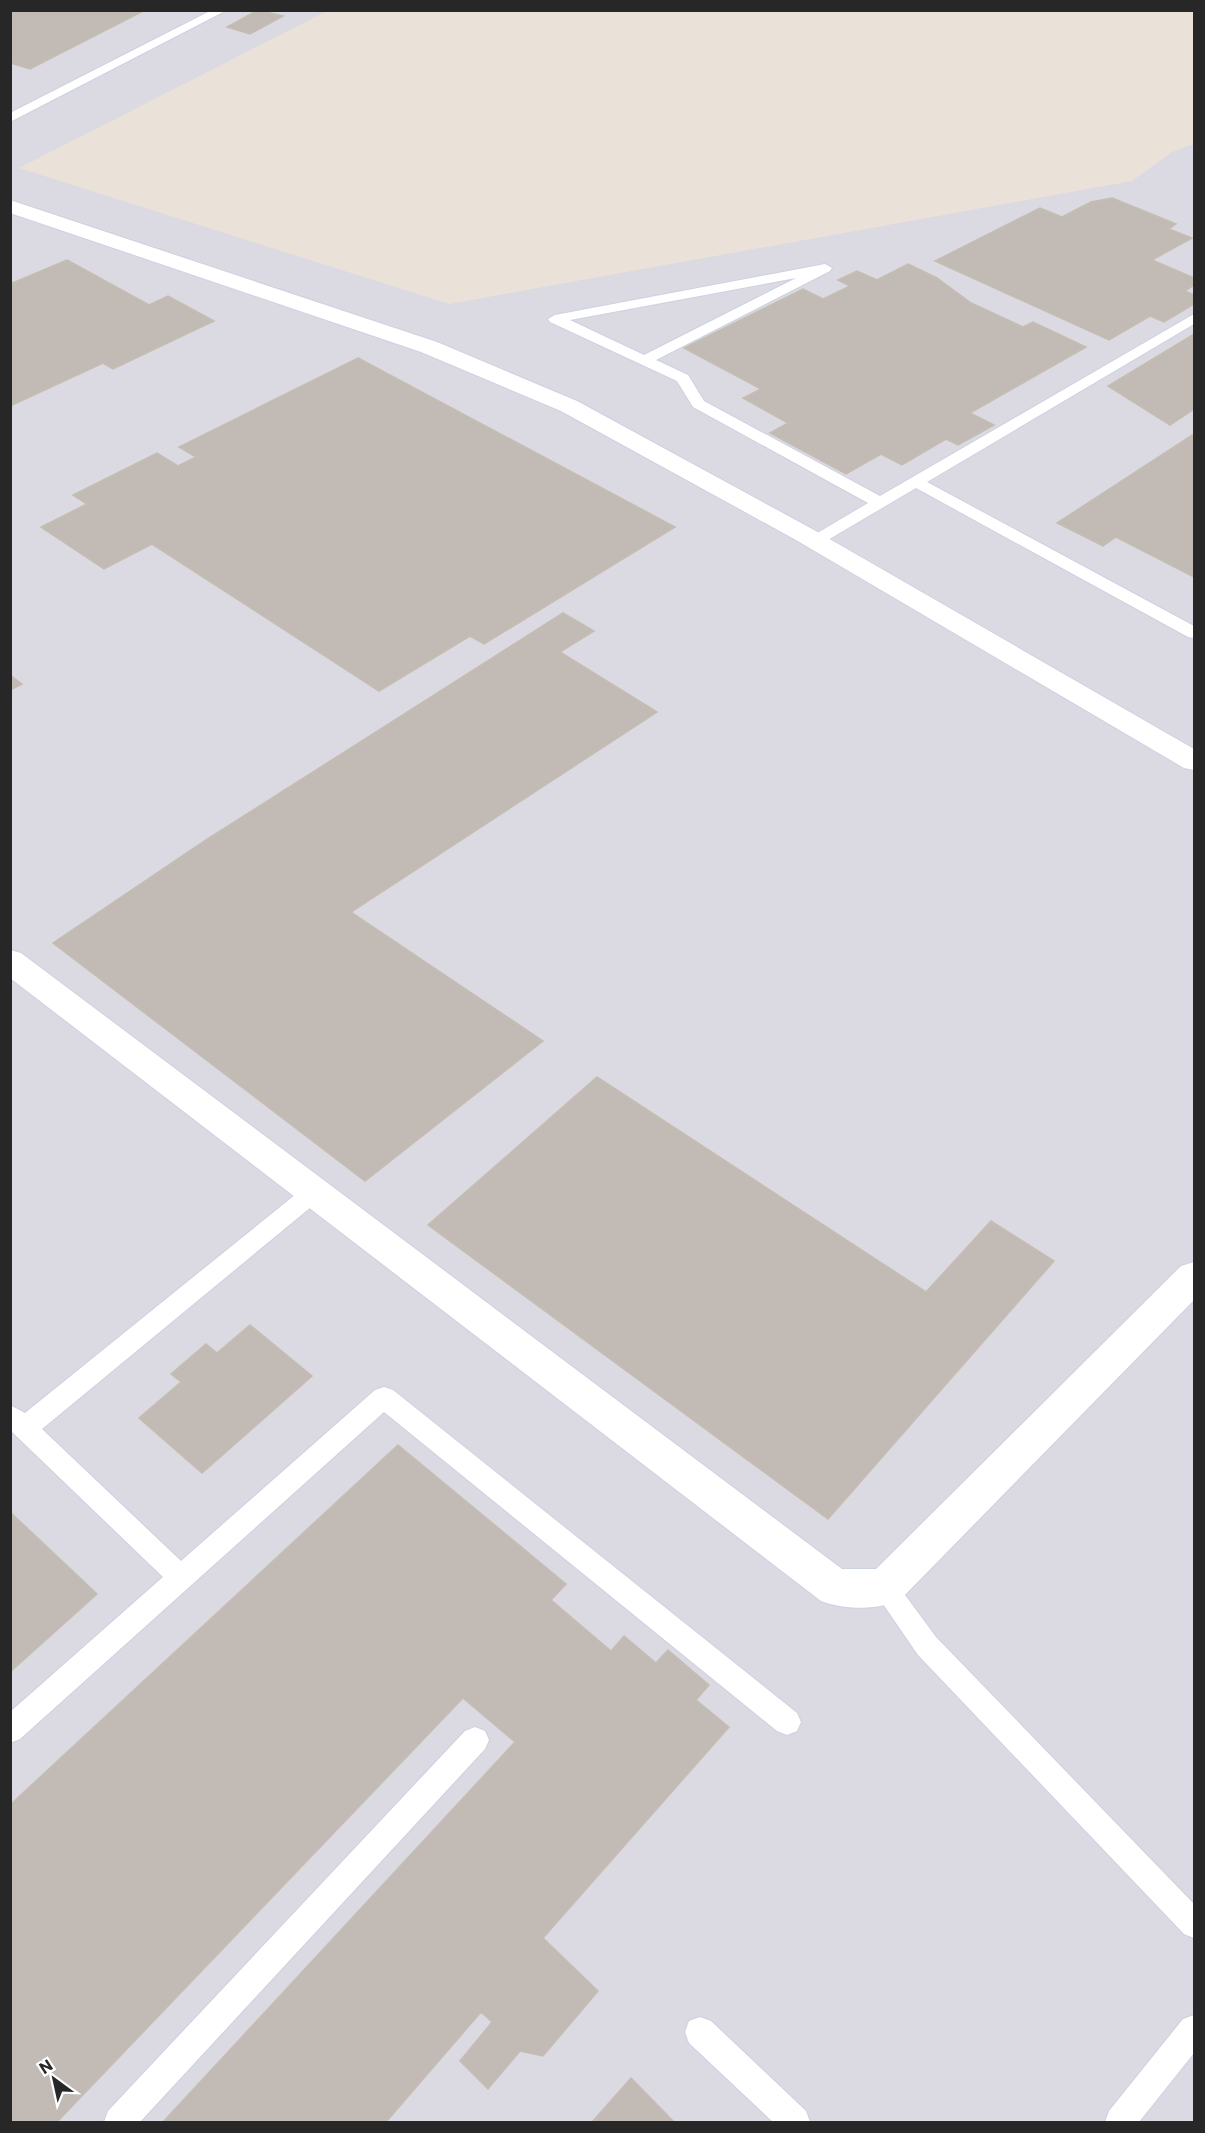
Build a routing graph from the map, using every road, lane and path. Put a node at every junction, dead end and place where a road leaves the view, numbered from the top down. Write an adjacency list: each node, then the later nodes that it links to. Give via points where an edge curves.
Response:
1 (222, 10): 2 (lane)
2 (13, 114)
3 (10, 206): 8 (street, via 429,347 569,406)
4 (1194, 318): 6 (lane)
5 (645, 360): 5 (lane, via 555,319 825,268 804,279); 7 (lane, via 683,378 698,404)
6 (916, 482): 7 (lane); 9 (lane)
7 (880, 502): 8 (lane)
8 (815, 541): 10 (street)
9 (1194, 633)
10 (1194, 761)
11 (10, 961): 12 (street)
12 (314, 1192): 14 (lane); 16 (street, via 835,1588)
13 (1194, 1277): 16 (street)
14 (18, 1422): 15 (lane)
15 (181, 1578): 17 (lane, via 384,1397); 18 (lane)
16 (885, 1588): 20 (lane, via 927,1646)
17 (787, 1722)
18 (10, 1730)
19 (475, 1740): 23 (lane)
20 (1194, 1924)
21 (1194, 2030): 25 (lane)
22 (700, 2032): 24 (lane)
23 (119, 2122)
24 (795, 2122)
25 (1120, 2122)

